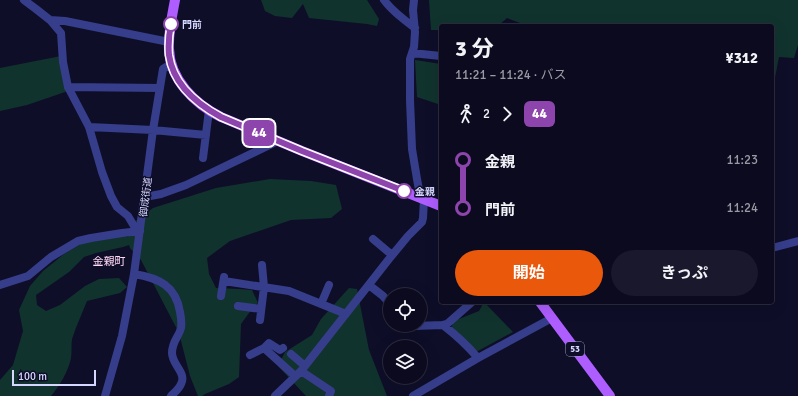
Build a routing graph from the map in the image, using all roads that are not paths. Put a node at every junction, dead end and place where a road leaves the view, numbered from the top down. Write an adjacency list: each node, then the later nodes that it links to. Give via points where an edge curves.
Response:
1 (24, 0): 5 (street)
2 (175, 0): 9 (main road)
3 (384, 0): 8 (street)
4 (414, 0): 8 (street)
5 (36, 8): 6 (street); 7 (street)
6 (50, 20): 7 (street); 13 (street, via 61,33)
7 (65, 21): 9 (street)
8 (415, 28): 10 (street)
9 (169, 42): 12 (main road)
10 (412, 53): 11 (street); 22 (street, via 411,137)
11 (439, 56)
12 (171, 64): 14 (street, 御成街道, via 163,69); 15 (main road, via 188,93)
13 (68, 87): 14 (street); 16 (street)
14 (160, 88): 17 (street, 御成街道)
15 (209, 110): 18 (street); 19 (main road)
16 (89, 127): 17 (street); 24 (street, via 111,196 117,207)
17 (153, 130): 18 (street); 21 (street, 御成街道)
18 (206, 135): 20 (street)
19 (278, 141): 21 (street, via 186,185); 22 (main road)
20 (203, 158)
21 (145, 197): 24 (street, 御成街道)
22 (421, 198): 23 (main road); 28 (street, via 422,222)
23 (439, 205)
24 (140, 231): 30 (street, 御成街道); 31 (street, via 78,241 51,257 28,276)
25 (372, 239): 28 (street)
26 (798, 241): 27 (street)
27 (774, 247)
28 (392, 255): 33 (street)
29 (262, 265): 34 (street)
30 (134, 274): 55 (street, 御成街道, via 122,336); 56 (street, via 144,275 166,285 177,299 181,329 172,346 172,355 183,379)
31 (0, 285)
32 (329, 285): 38 (street)
33 (369, 285): 36 (street); 44 (street)
34 (264, 287): 35 (street, via 224,279); 37 (street, via 289,291); 43 (street)
35 (221, 296)
36 (383, 296)
37 (305, 298): 38 (street); 42 (street)
38 (321, 304): 44 (street)
39 (470, 304): 47 (street, via 447,324)
40 (542, 304): 45 (main road, 53)
41 (238, 306): 43 (street)
42 (303, 306)
43 (261, 309): 46 (street)
44 (346, 314): 54 (street)
45 (552, 318): 53 (street); 60 (main road, 53)
46 (260, 320)
47 (443, 324): 48 (street); 53 (street)
48 (427, 325)
49 (264, 348): 50 (street, via 269,343 280,350); 52 (street); 54 (street)
50 (283, 348)
51 (291, 354): 54 (street)
52 (250, 355)
53 (478, 358): 59 (street)
54 (300, 371): 57 (street); 58 (street, via 331,391)
55 (105, 396)
56 (171, 396)
57 (276, 396)
58 (329, 396)
59 (413, 396)
60 (610, 396)

